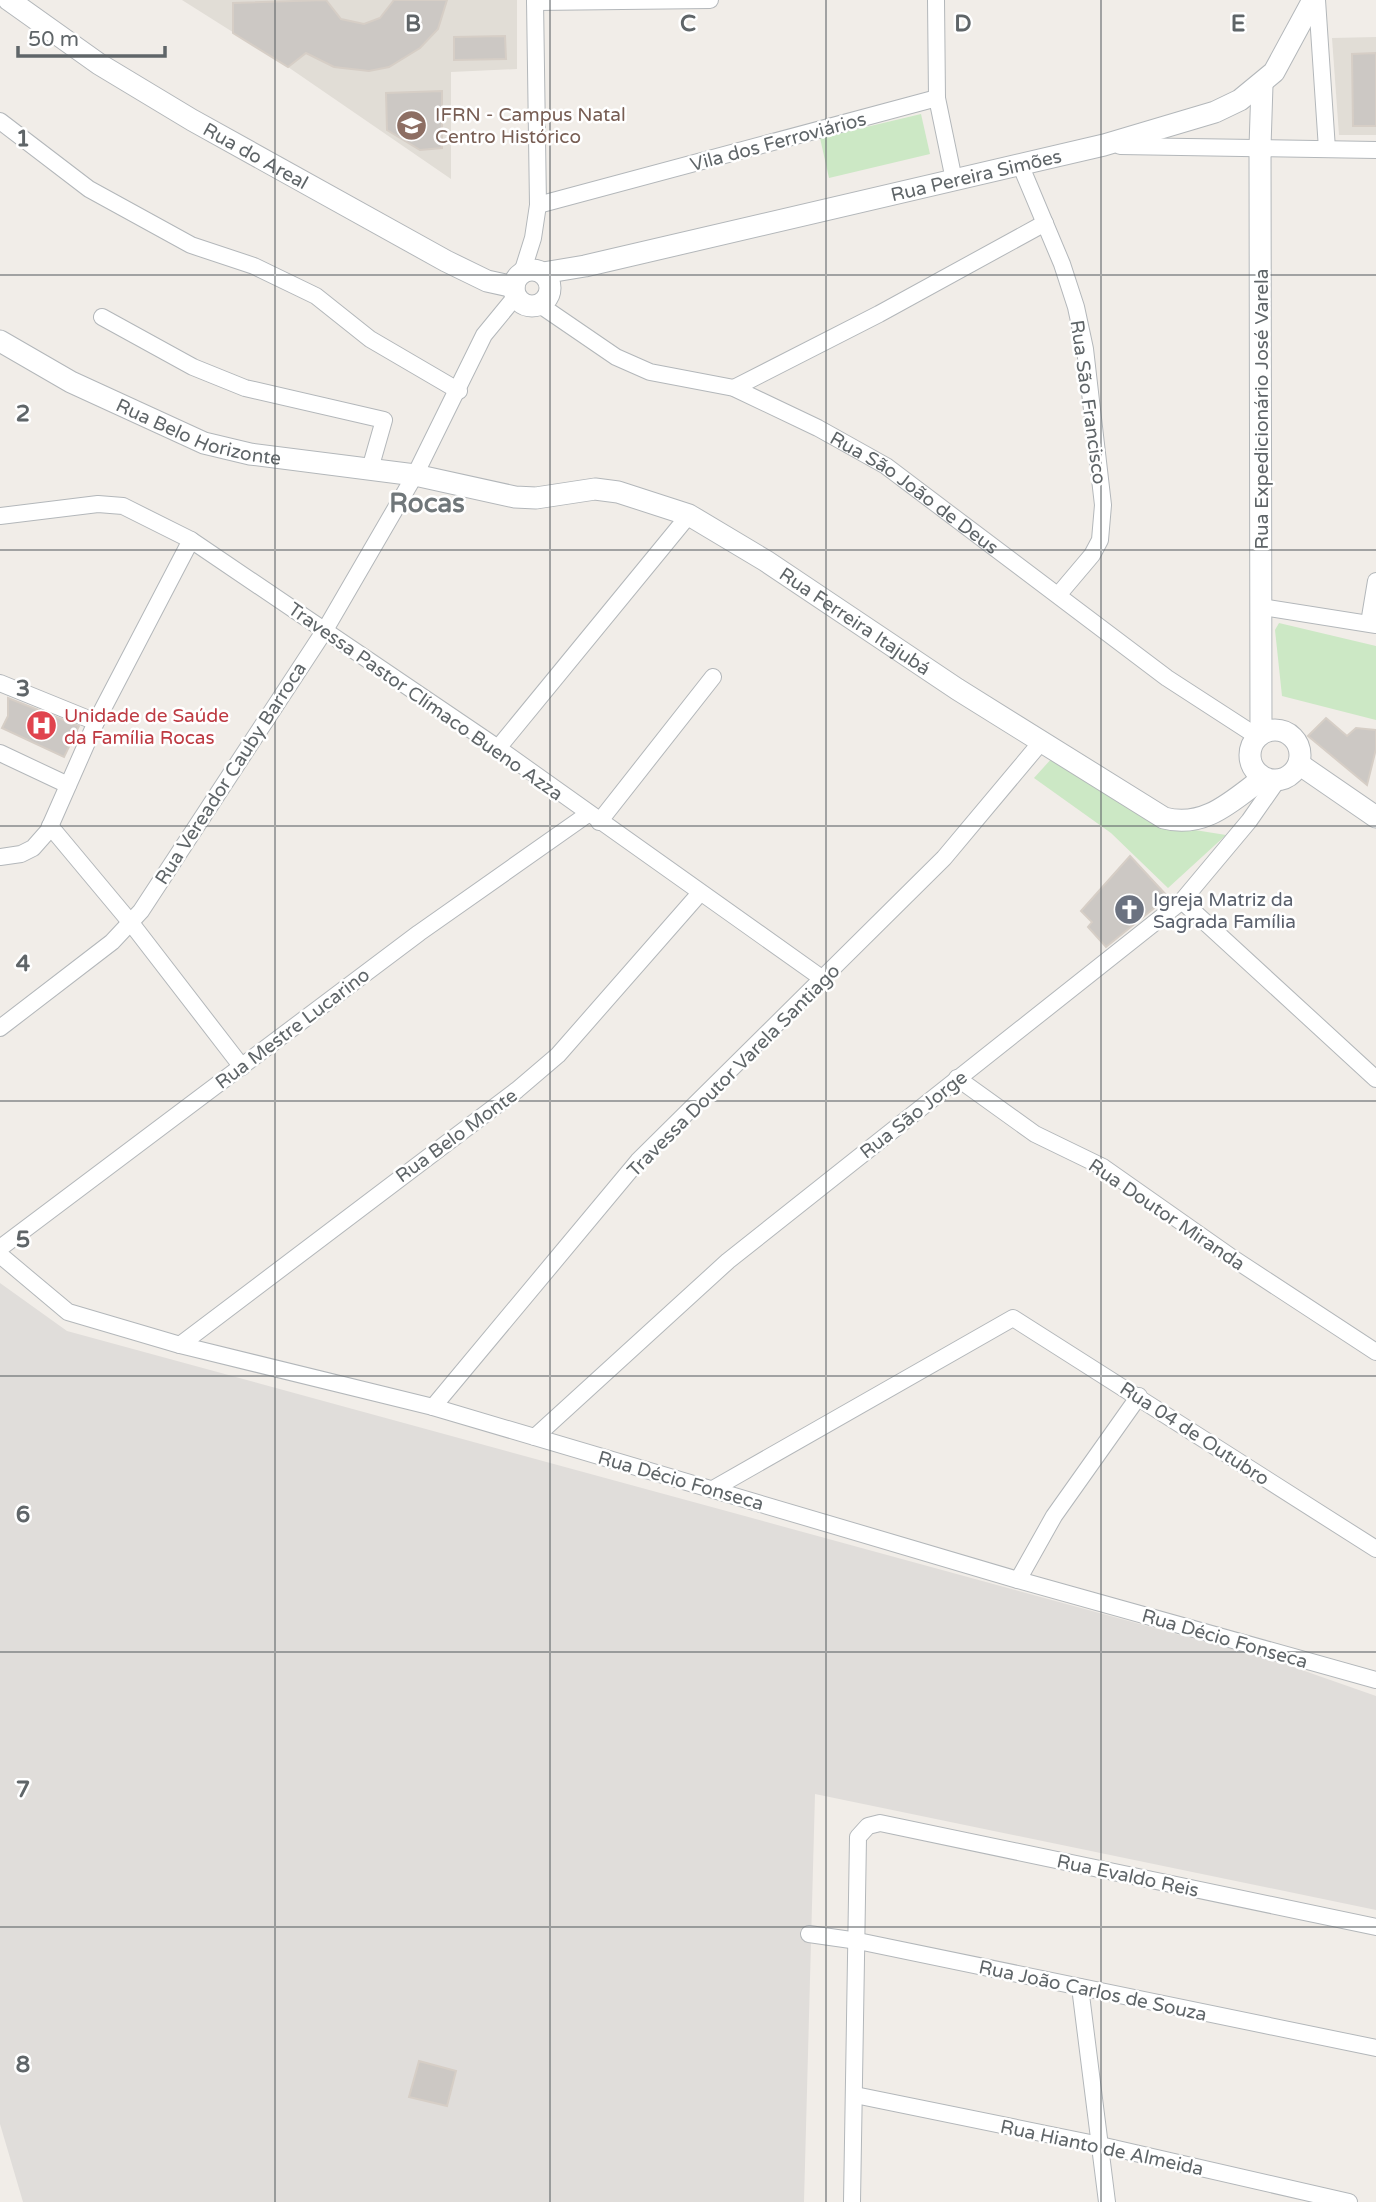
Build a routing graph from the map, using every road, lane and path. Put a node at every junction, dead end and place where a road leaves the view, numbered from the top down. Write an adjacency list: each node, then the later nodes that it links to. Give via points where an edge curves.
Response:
1 (9, 0): 17 (street, Rua do Areal, via 99,64 192,120 446,261 487,281)
2 (710, 0): 5 (street)
3 (936, 0): 7 (street)
4 (1315, 0): 6 (street, via 1286,55); 11 (street)
5 (535, 1): 15 (street)
6 (1262, 85): 9 (street, via 1214,112); 10 (street, Rua Expedicionário José Varela)
7 (937, 98): 14 (street); 15 (street, Vila dos Ferroviários)
8 (0, 121): 21 (street, via 89,189 191,245 254,266 316,296 362,334)
9 (1104, 145): 10 (street, Rua Pereira Simões); 13 (street, Rua Pereira Simões)
10 (1260, 146): 11 (street, Rua Pereira Simões); 29 (street, Rua Expedicionário José Varela)
11 (1327, 149): 12 (street, Rua Pereira Simões)
12 (1376, 150)
13 (1020, 164): 14 (street, Rua Pereira Simões); 16 (street, Rua São Francisco)
14 (954, 180): 17 (street, Rua Pereira Simões, via 585,266)
15 (537, 213): 17 (street)
16 (1045, 223): 20 (street); 28 (street, Rua São Francisco, via 1076,307 1085,349 1103,505 1100,540)
17 (532, 285): 20 (street, Rua São João de Deus, via 615,357 650,372); 21 (street, Rua Vereador Cauby Barroca, via 484,335)
18 (102, 317): 22 (street, via 193,367 245,388 384,420)
19 (0, 341): 22 (street, Rua Belo Horizonte, via 71,382 204,443 250,454)
20 (734, 388): 28 (street, Rua São João de Deus, via 886,466)
21 (459, 391): 23 (street, Rua Vereador Cauby Barroca)
22 (370, 469): 23 (street, Rua Belo Horizonte)
23 (415, 475): 24 (street, Rua Ferreira Itajubá, via 515,498 595,489 618,492); 31 (street, Rua Vereador Cauby Barroca)
24 (689, 515): 36 (street, Rua Ferreira Itajubá); 37 (street)
25 (0, 516): 26 (street, Travessa Pastor Clímaco Bueno Azza, via 98,504 123,506)
26 (191, 540): 31 (street, Travessa Pastor Clímaco Bueno Azza); 34 (street)
27 (1376, 581): 30 (street)
28 (1059, 594): 35 (street, Rua São João de Deus, via 1167,678)
29 (1262, 607): 30 (street); 35 (street, Rua Expedicionário José Varela)
30 (1373, 624)
31 (325, 630): 37 (street, Travessa Pastor Clímaco Bueno Azza); 48 (street, Rua Vereador Cauby Barroca)
32 (713, 677): 43 (street, Rua Mestre Lucarino)
33 (0, 683): 34 (street)
34 (96, 722): 41 (street)
35 (1260, 735): 39 (street, via 1286,732 1301,751); 40 (street, via 1250,756 1254,769)
36 (1042, 741): 40 (street, Rua Ferreira Itajubá, via 1177,822 1205,818); 49 (street, Travessa Doutor Varela Santiago, via 944,858)
37 (498, 748): 43 (street, Travessa Pastor Clímaco Bueno Azza)
38 (0, 754): 41 (street)
39 (1299, 764): 40 (street, via 1291,775); 42 (street)
40 (1270, 779): 47 (street, Rua São Jorge, via 1249,821)
41 (68, 785): 44 (street)
42 (1376, 817)
43 (594, 818): 46 (street, Travessa Pastor Clímaco Bueno Azza); 51 (street, Rua Mestre Lucarino, via 419,933)
44 (49, 828): 45 (street, via 33,848); 48 (street)
45 (0, 857)
46 (701, 893): 49 (street, Travessa Pastor Clímaco Bueno Azza); 56 (street, Rua Belo Monte, via 558,1055)
47 (1182, 901): 52 (street, Rua São Jorge); 53 (street)
48 (131, 923): 50 (street, Rua Vereador Cauby Barroca, via 113,942); 51 (street)
49 (823, 979): 59 (street, Travessa Doutor Varela Santiago, via 638,1161)
50 (0, 1028)
51 (242, 1067): 54 (street, Rua Mestre Lucarino)
52 (957, 1078): 57 (street, Rua Doutor Miranda, via 1035,1134 1103,1167); 60 (street, Rua São Jorge, via 728,1261)
53 (1376, 1079)
54 (0, 1248)
55 (0, 1255): 56 (street, Rua Décio Fonseca, via 68,1312)
56 (180, 1345): 59 (street, Rua Décio Fonseca)
57 (1376, 1352)
58 (1139, 1396): 61 (street, Rua 04 de Outubro, via 1013,1318); 62 (street, Rua 04 de Outubro); 63 (street, via 1054,1516)
59 (433, 1407): 60 (street, Rua Décio Fonseca)
60 (535, 1437): 61 (street, Rua Décio Fonseca)
61 (713, 1489): 63 (street, Rua Décio Fonseca)
62 (1376, 1549)
63 (1018, 1580): 64 (street, Rua Décio Fonseca)
64 (1376, 1680)
65 (1376, 1927): 67 (street, Rua Evaldo Reis, via 880,1824 868,1826 858,1837)
66 (809, 1934): 67 (street, Rua João Carlos de Souza)
67 (858, 1941): 68 (street, Rua João Carlos de Souza); 70 (street)
68 (1080, 1987): 69 (street, Rua João Carlos de Souza); 71 (street)
69 (1376, 2048)
70 (855, 2095): 71 (street, Rua Hianto de Almeida); 73 (street)
71 (1100, 2145): 72 (street, Rua Hianto de Almeida); 74 (street)
72 (1338, 2201)
73 (852, 2202)
74 (1107, 2202)

